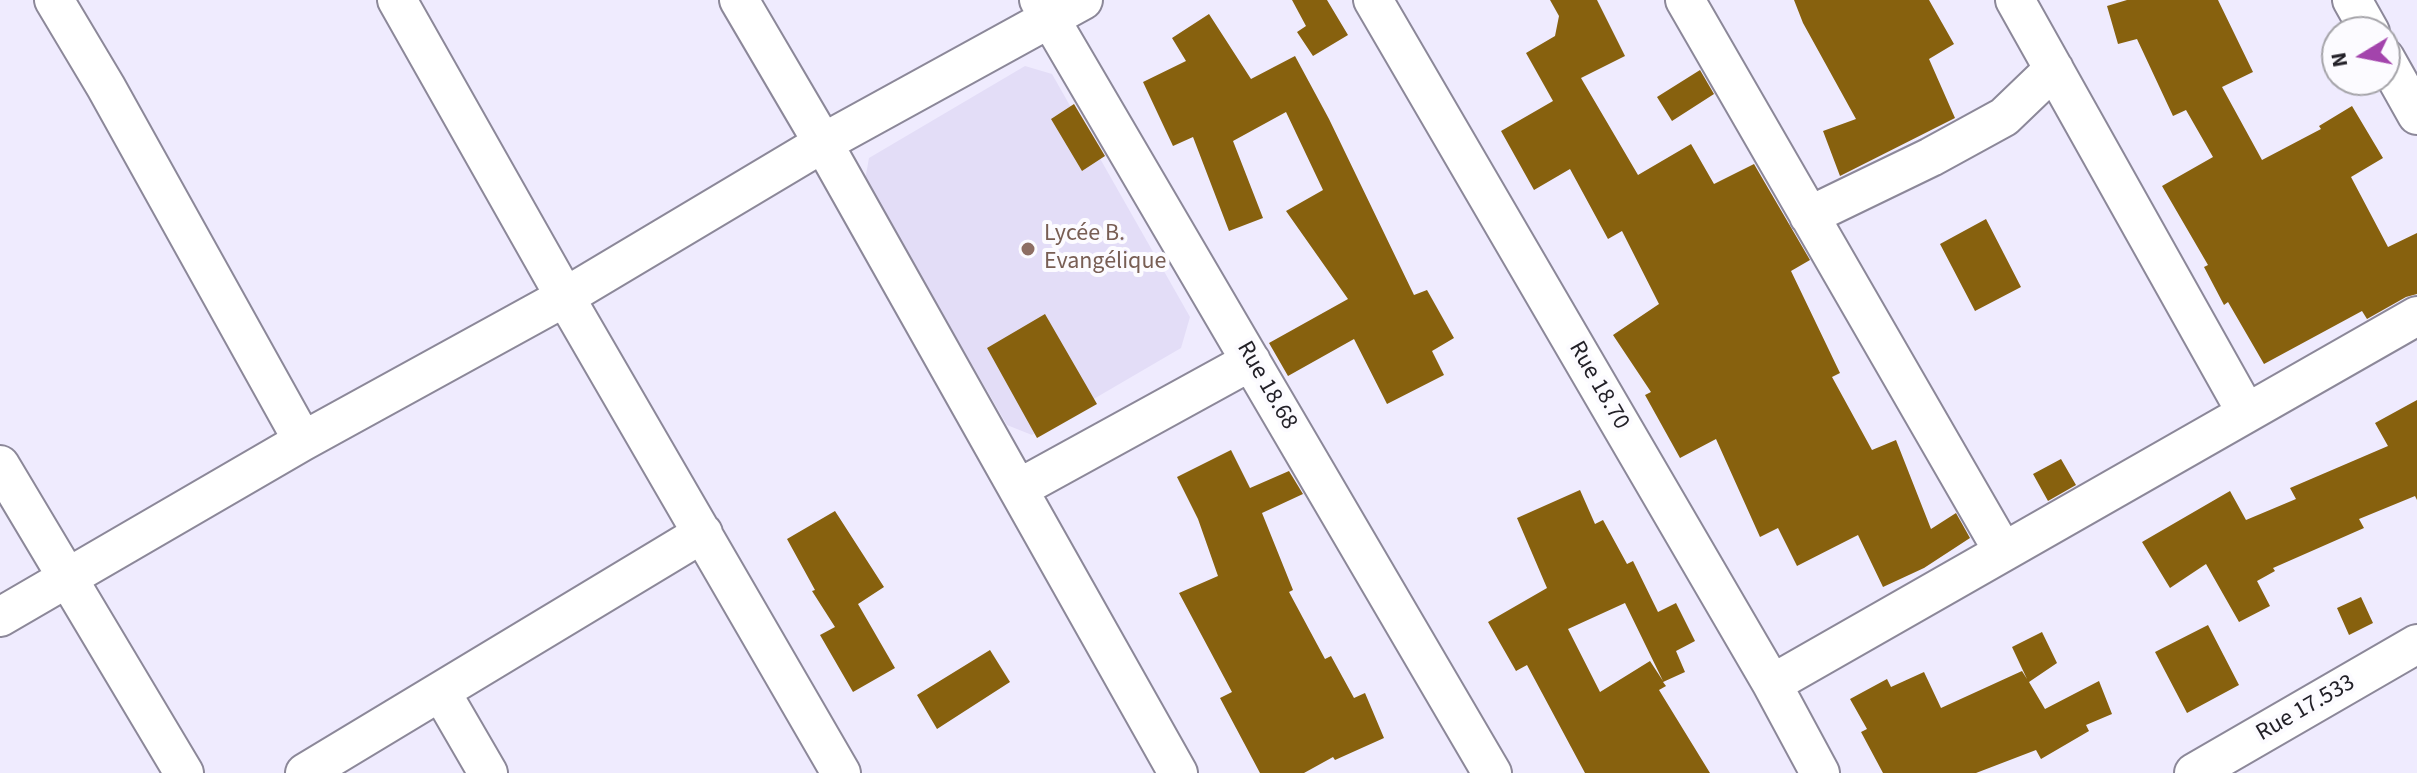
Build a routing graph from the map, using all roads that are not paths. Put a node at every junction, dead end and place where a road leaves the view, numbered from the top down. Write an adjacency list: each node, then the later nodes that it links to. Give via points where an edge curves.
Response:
1 (54, 0): 18 (street)
2 (397, 0): 14 (street)
3 (739, 0): 12 (street)
4 (1083, 0): 8 (street)
5 (1373, 0): 26 (street, Rue 18.70)
6 (1685, 0): 13 (street)
7 (2015, 0): 9 (street)
8 (1044, 10): 12 (street); 16 (street, Rue 18.68)
9 (2054, 69): 13 (street, via 2004,117); 17 (street)
10 (2401, 86): 11 (street)
11 (2417, 115)
12 (823, 143): 14 (street); 20 (street)
13 (1809, 216): 22 (street)
14 (565, 297): 18 (street); 21 (street)
15 (2417, 316): 17 (street)
16 (1251, 361): 20 (street); 33 (street, Rue 18.68)
17 (2246, 412): 22 (street)
18 (303, 441): 23 (street)
19 (0, 465): 23 (street)
20 (1018, 489): 32 (street)
21 (703, 533): 27 (street); 31 (street)
22 (2003, 551): 26 (street)
23 (67, 579): 24 (street); 28 (street)
24 (0, 617)
25 (2417, 644): 35 (street, Rue 17.533)
26 (1772, 684): 34 (street, Rue 18.70)
27 (441, 692): 29 (street); 30 (street)
28 (184, 773)
29 (305, 773)
30 (488, 773)
31 (841, 773)
32 (1178, 773)
33 (1492, 773)
34 (1820, 773)
35 (2194, 773)

